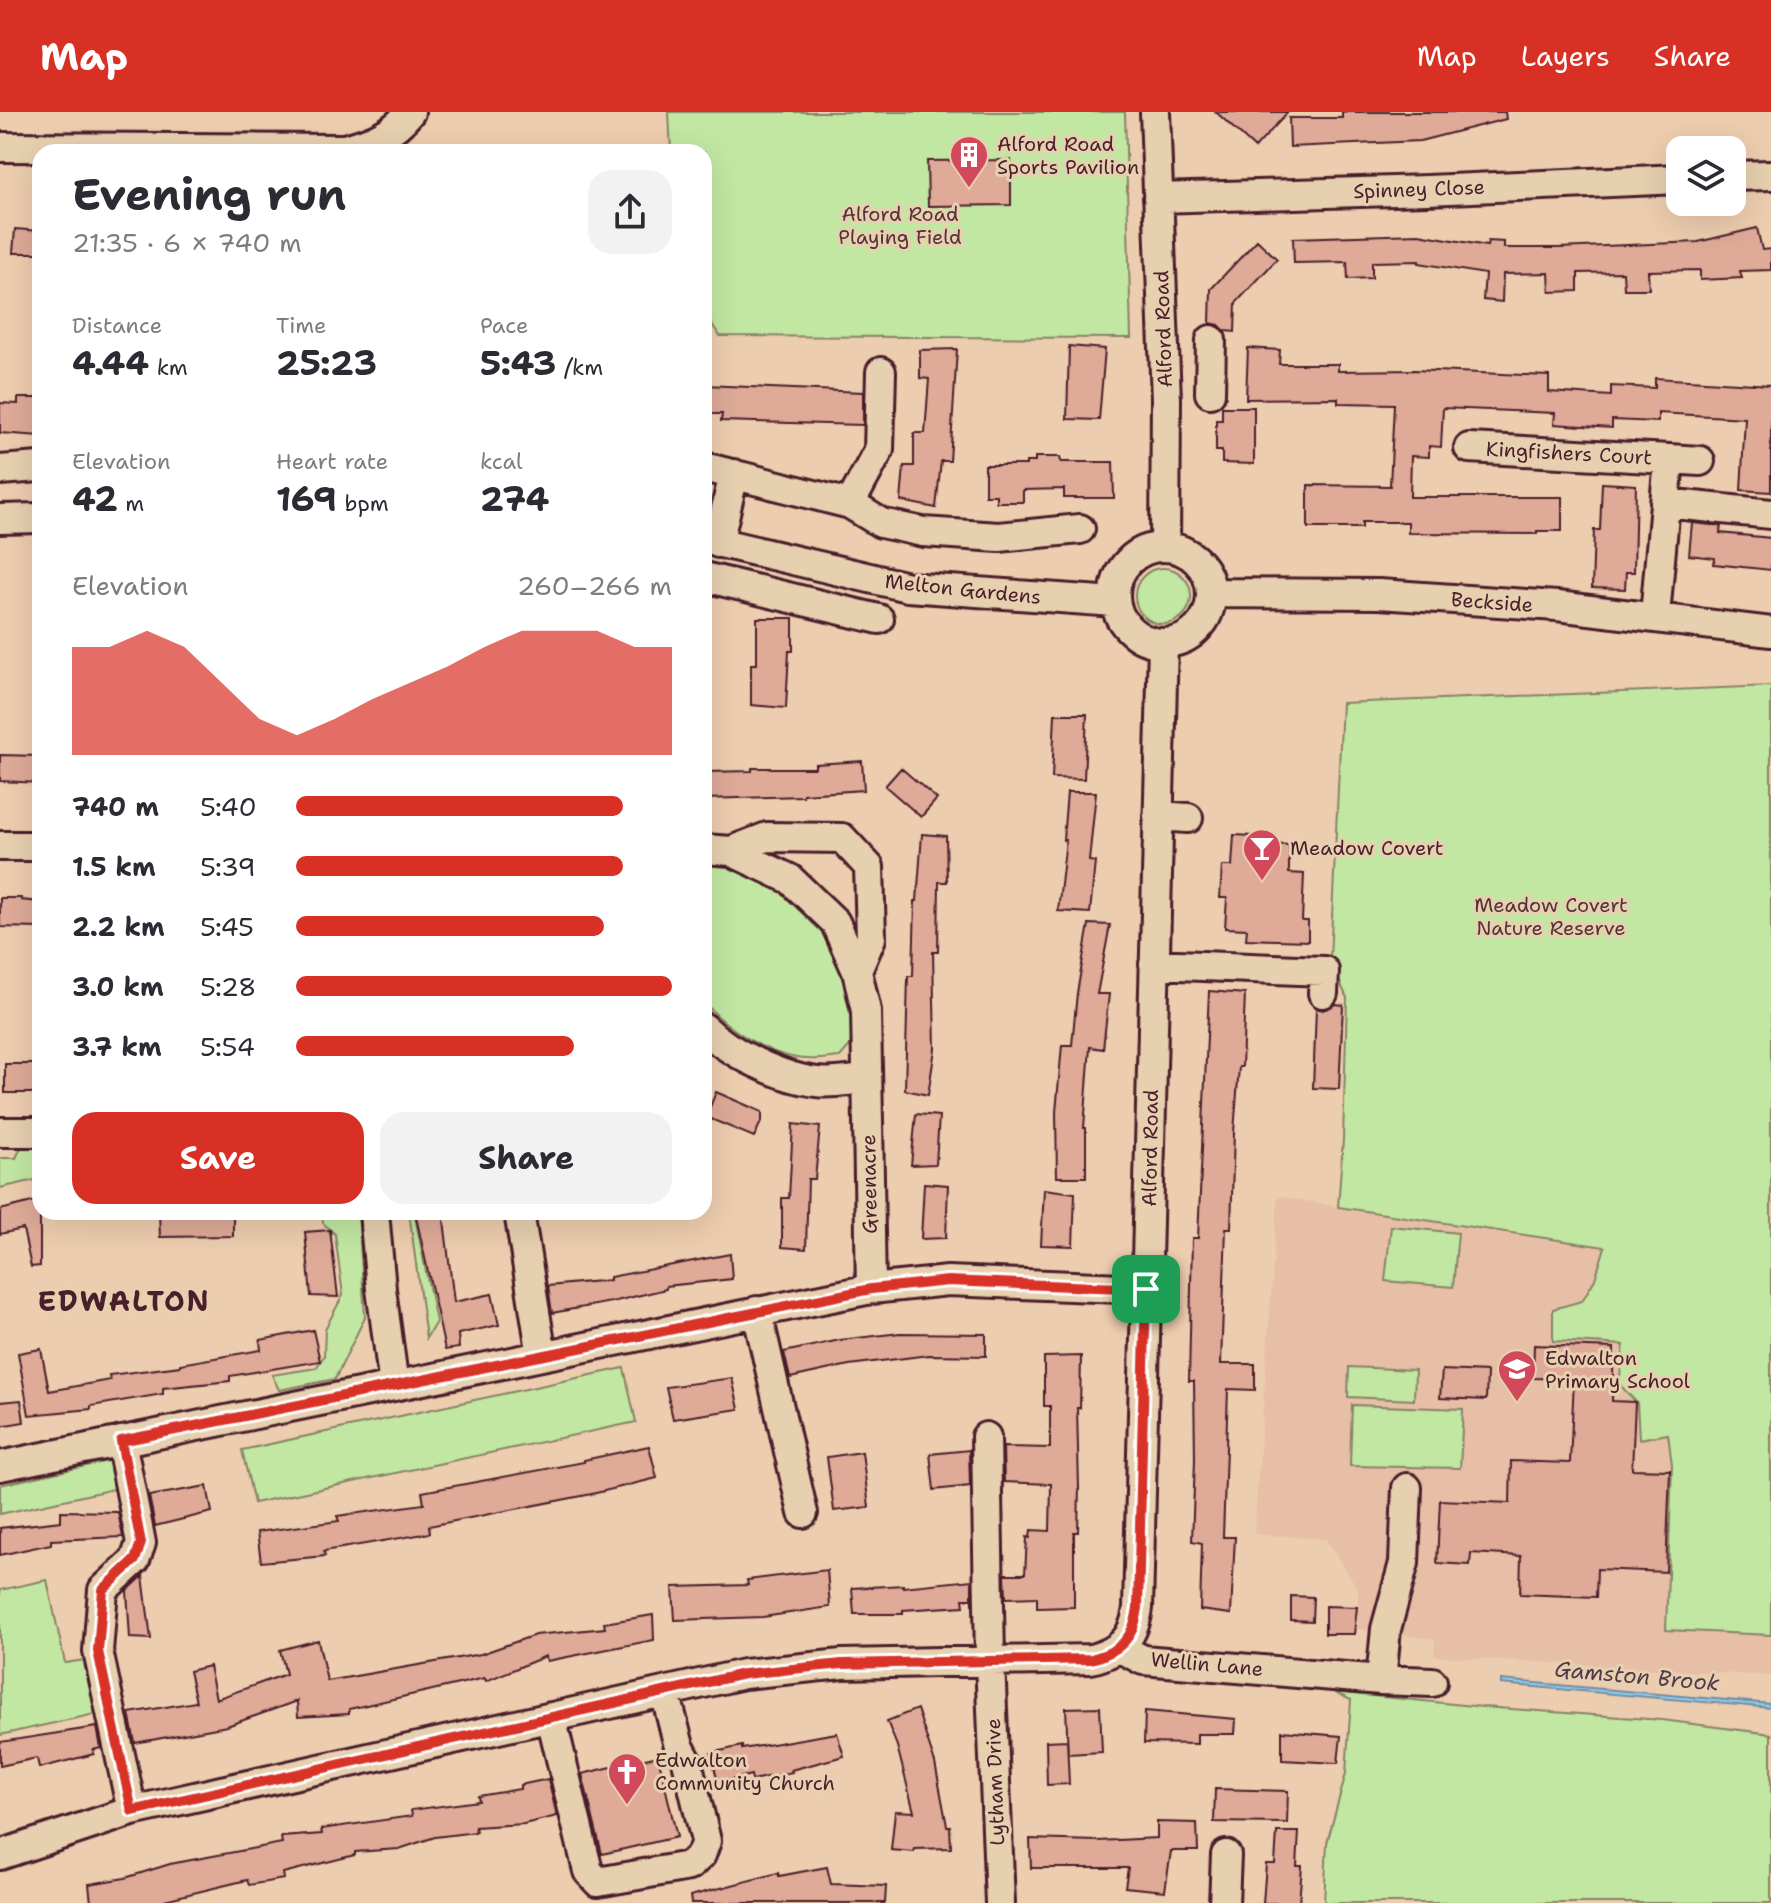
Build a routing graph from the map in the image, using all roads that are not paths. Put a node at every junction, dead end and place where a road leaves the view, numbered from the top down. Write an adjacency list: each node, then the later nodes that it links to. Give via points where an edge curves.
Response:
1 (410, 112): 3 (street, via 389,133)
2 (1155, 112): 9 (street, Alford Road)
3 (362, 144)
4 (0, 147): 5 (street)
5 (32, 147)
6 (1771, 175): 7 (street)
7 (1746, 176)
8 (1666, 180): 9 (street, Spinney Close)
9 (1158, 198): 10 (street, Alford Road)
10 (1164, 364): 12 (street, via 1210,352); 28 (street, Alford Road)
11 (881, 372): 21 (street, via 879,450)
12 (1210, 393)
13 (1469, 448): 14 (street, Kingfishers Court)
14 (1669, 459): 15 (street, Kingfishers Court); 20 (street, Kingfishers Court)
15 (1700, 461)
16 (32, 468): 18 (street)
17 (712, 469): 19 (street)
18 (0, 470)
19 (734, 474): 21 (street); 26 (street, Melton Gardens)
20 (1665, 503): 22 (street); 32 (street, Kingfishers Court)
21 (850, 504): 25 (street, via 881,523 923,532 999,537)
22 (1771, 514)
23 (32, 518): 24 (street)
24 (0, 519)
25 (1080, 529)
26 (712, 538)
27 (712, 541): 31 (street, Melton Gardens, via 908,587)
28 (1165, 547): 30 (street, via 1188,554 1205,570); 31 (street, via 1144,551 1127,563)
29 (712, 579): 33 (street, Melton Gardens)
30 (1211, 593): 32 (street, Beckside, via 1379,594); 35 (street, via 1198,628 1182,640)
31 (1115, 602): 35 (street, via 1132,632)
32 (1655, 616): 34 (street, Beckside)
33 (879, 619)
34 (1771, 632)
35 (1163, 643): 36 (street, Alford Road)
36 (1158, 816): 37 (street); 41 (street, Alford Road)
37 (1188, 818)
38 (0, 846): 39 (street)
39 (32, 846)
40 (718, 850): 42 (street, Greenacre, via 790,879 835,922); 42 (street, Greenacre, via 767,837 842,838 869,867 871,938)
41 (1154, 964): 43 (street, via 1324,971); 51 (street, Alford Road)
42 (857, 971): 45 (street, Greenacre, via 866,1011)
43 (1323, 993)
44 (712, 1036): 45 (street, via 761,1066 817,1082)
45 (867, 1079): 50 (street, Greenacre)
46 (0, 1132): 47 (street)
47 (32, 1132)
48 (375, 1220): 54 (street)
49 (520, 1220): 53 (street)
50 (871, 1289): 51 (street, via 948,1281); 52 (street)
51 (1146, 1289): 60 (street, Alford Road, via 1138,1608 1131,1635)
52 (757, 1311): 53 (street); 59 (street)
53 (542, 1356): 54 (street)
54 (394, 1386): 56 (street)
55 (986, 1437): 61 (street, Lytham Drive)
56 (121, 1441): 57 (street); 66 (street, via 141,1543 135,1560 103,1590 98,1651)
57 (0, 1466)
58 (1407, 1488): 62 (street, via 1404,1563 1386,1629)
59 (803, 1513)
60 (1120, 1648): 61 (street, via 1091,1659); 62 (street, Wellin Lane, via 1143,1660)
61 (990, 1661): 64 (street, via 842,1664 744,1674); 69 (street, Lytham Drive)
62 (1381, 1680): 63 (street, Wellin Lane)
63 (1432, 1682)
64 (665, 1692): 65 (street); 65 (street, via 706,1841 689,1866 598,1882 588,1871)
65 (551, 1717): 66 (street)
66 (132, 1811): 67 (street)
67 (2, 1847)
68 (1226, 1855): 70 (street)
69 (1000, 1903)
70 (1224, 1903)

